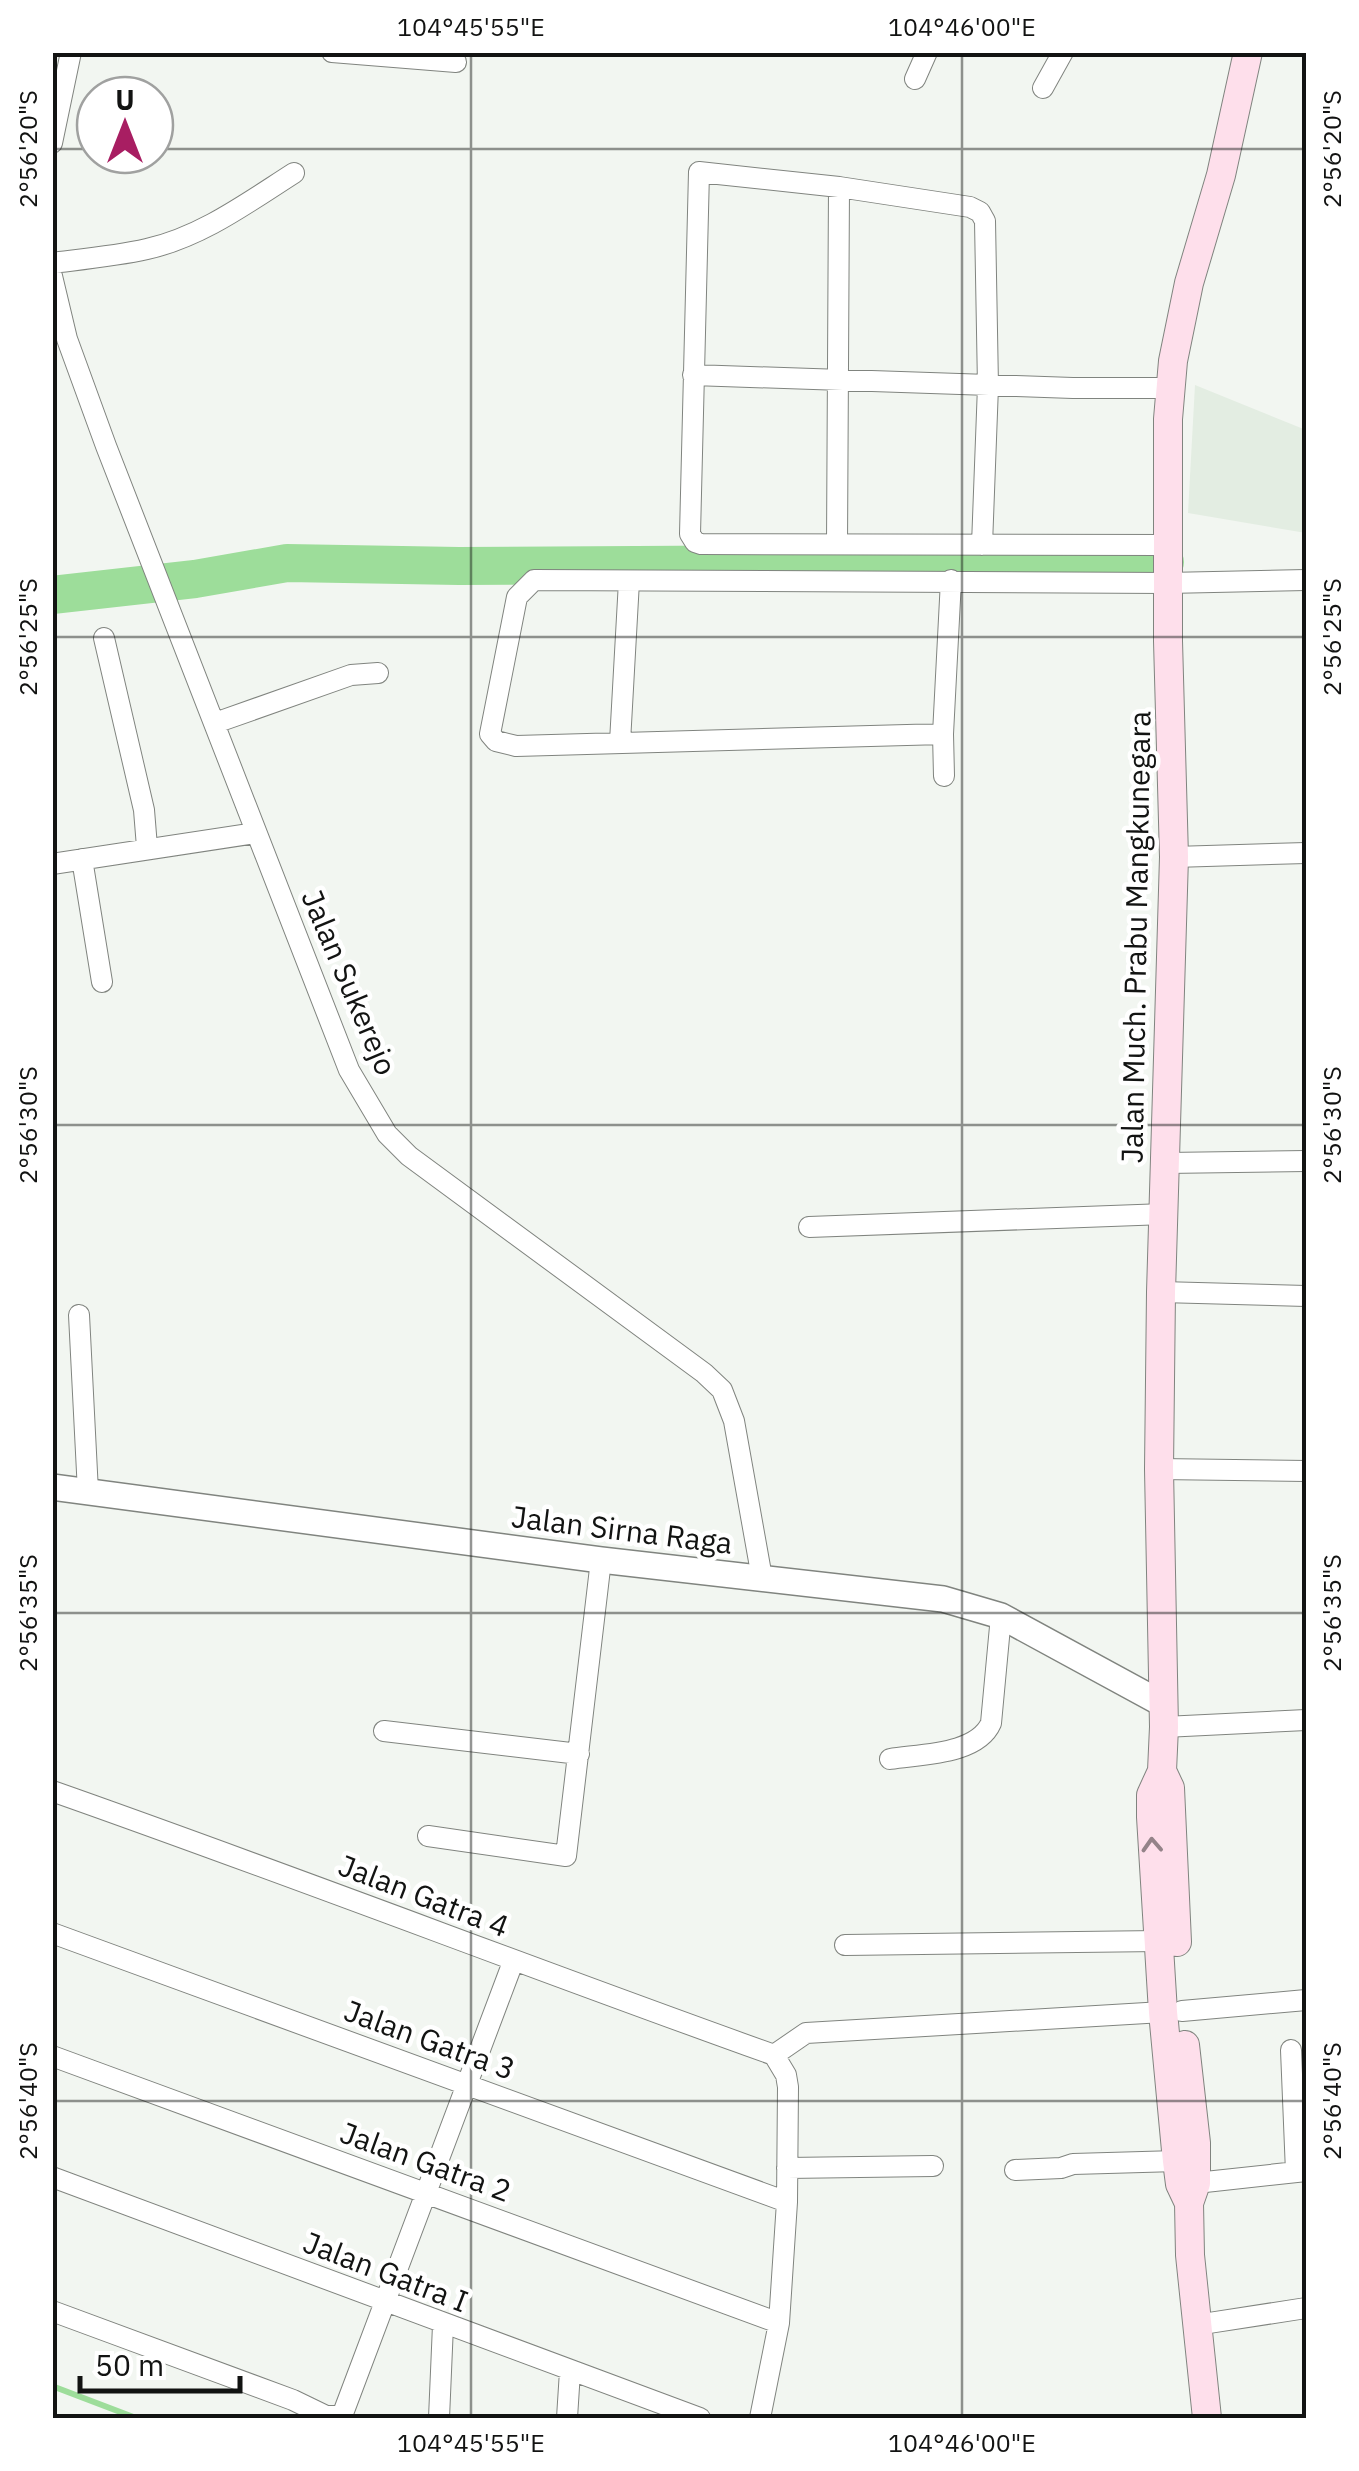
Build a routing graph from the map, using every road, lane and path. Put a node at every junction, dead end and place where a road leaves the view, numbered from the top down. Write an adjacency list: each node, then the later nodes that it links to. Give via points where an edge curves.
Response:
1 (71, 52): 9 (street)
2 (332, 52): 6 (street)
3 (927, 52): 7 (street)
4 (1063, 52): 8 (street)
5 (1248, 52): 18 (main road, Jalan Much. Prabu Mangkunegara, via 1222,175 1189,283)
6 (456, 62)
7 (915, 79)
8 (1043, 88)
9 (52, 143)
10 (294, 173): 12 (street, via 168,243)
11 (840, 187): 15 (street, via 699,172); 16 (street); 17 (street, via 980,212)
12 (52, 263)
13 (52, 276): 14 (street, Jalan Sukerejo)
14 (60, 335): 28 (street, Jalan Sukerejo)
15 (694, 375): 16 (street); 19 (street, via 694,542)
16 (840, 382): 17 (street); 19 (street)
17 (988, 386): 18 (street); 20 (street)
18 (1170, 388): 21 (main road, Jalan Much. Prabu Mangkunegara)
19 (837, 544): 20 (street)
20 (982, 545): 21 (street)
21 (1168, 545): 25 (main road, Jalan Much. Prabu Mangkunegara)
22 (951, 580): 24 (street); 25 (street); 29 (street)
23 (1306, 580): 25 (street)
24 (629, 581): 30 (street); 30 (street, via 527,584 518,596 490,734 516,746)
25 (1168, 583): 35 (main road, Jalan Much. Prabu Mangkunegara)
26 (104, 638): 33 (street)
27 (378, 673): 28 (street, via 351,675)
28 (215, 723): 32 (street, Jalan Sukerejo)
29 (943, 734): 30 (street); 31 (street)
30 (620, 742)
31 (944, 776)
32 (256, 833): 33 (street); 51 (street, Jalan Sukerejo, via 349,1070 388,1134 722,1390 734,1421)
33 (147, 847): 36 (street)
34 (1306, 853): 35 (street)
35 (1174, 857): 40 (main road, Jalan Much. Prabu Mangkunegara)
36 (82, 859): 37 (street); 38 (street)
37 (52, 864)
38 (102, 982)
39 (1306, 1161): 40 (street)
40 (1166, 1163): 41 (main road, Jalan Much. Prabu Mangkunegara)
41 (1164, 1214): 42 (street); 43 (main road, Jalan Much. Prabu Mangkunegara)
42 (809, 1227)
43 (1161, 1292): 44 (street); 46 (main road, Jalan Much. Prabu Mangkunegara)
44 (1306, 1296)
45 (79, 1315): 49 (street)
46 (1158, 1469): 47 (street); 53 (main road, Jalan Much. Prabu Mangkunegara)
47 (1306, 1471)
48 (52, 1487): 49 (street, Jalan Sirna Raga)
49 (88, 1492): 50 (street, Jalan Sirna Raga)
50 (601, 1560): 51 (street, Jalan Sirna Raga); 56 (street)
51 (762, 1578): 52 (street, Jalan Sirna Raga, via 943,1599)
52 (1000, 1616): 53 (street, Jalan Sirna Raga); 57 (street, via 986,1732 960,1747)
53 (1162, 1715): 54 (street); 58 (main road, Jalan Much. Prabu Mangkunegara)
54 (1306, 1720)
55 (384, 1731): 56 (street)
56 (579, 1754): 60 (street, via 566,1856)
57 (890, 1759)
58 (1162, 1771): 62 (main road, Jalan Much. Prabu Mangkunegara, one-way to 58, via 1151,1795); 66 (main road, Jalan Much. Prabu Mangkunegara, via 1171,1805)
59 (52, 1791): 64 (street, Jalan Gatra 4)
60 (428, 1836)
61 (52, 1934): 70 (street, Jalan Gatra 3)
62 (1159, 1941): 63 (street); 66 (main road, Jalan Much. Prabu Mangkunegara)
63 (845, 1945)
64 (512, 1962): 69 (street, Jalan Gatra 4); 70 (street)
65 (1306, 2000): 66 (street)
66 (1172, 2012): 69 (street, via 806,2033); 71 (main road, Jalan Much. Prabu Mangkunegara); 78 (main road, Jalan Much. Prabu Mangkunegara, via 1196,2144)
67 (1292, 2050): 75 (street)
68 (52, 2056): 77 (street, Jalan Gatra 2)
69 (777, 2060): 73 (street, via 788,2087)
70 (466, 2084): 77 (street); 79 (street, Jalan Gatra 3)
71 (1177, 2161): 74 (street); 78 (main road, Jalan Much. Prabu Mangkunegara, via 1180,2184)
72 (934, 2166): 73 (street)
73 (787, 2168): 79 (street)
74 (1015, 2170)
75 (1301, 2171): 78 (street)
76 (52, 2177): 80 (street, Jalan Gatra I)
77 (426, 2193): 80 (street); 83 (street, Jalan Gatra 2)
78 (1192, 2193): 85 (main road, Jalan Much. Prabu Mangkunegara)
79 (787, 2202): 83 (street)
80 (386, 2302): 84 (street, Jalan Gatra I); 87 (street, via 346,2411 335,2418)
81 (1306, 2308): 85 (street)
82 (52, 2311): 87 (street)
83 (779, 2323): 91 (street)
84 (443, 2325): 86 (street, Jalan Gatra I); 88 (street)
85 (1196, 2325): 92 (main road, Jalan Much. Prabu Mangkunegara)
86 (570, 2371): 89 (street); 90 (street, Jalan Gatra I)
87 (292, 2409)
88 (439, 2418)
89 (567, 2418)
90 (700, 2418)
91 (760, 2418)
92 (1207, 2418)

